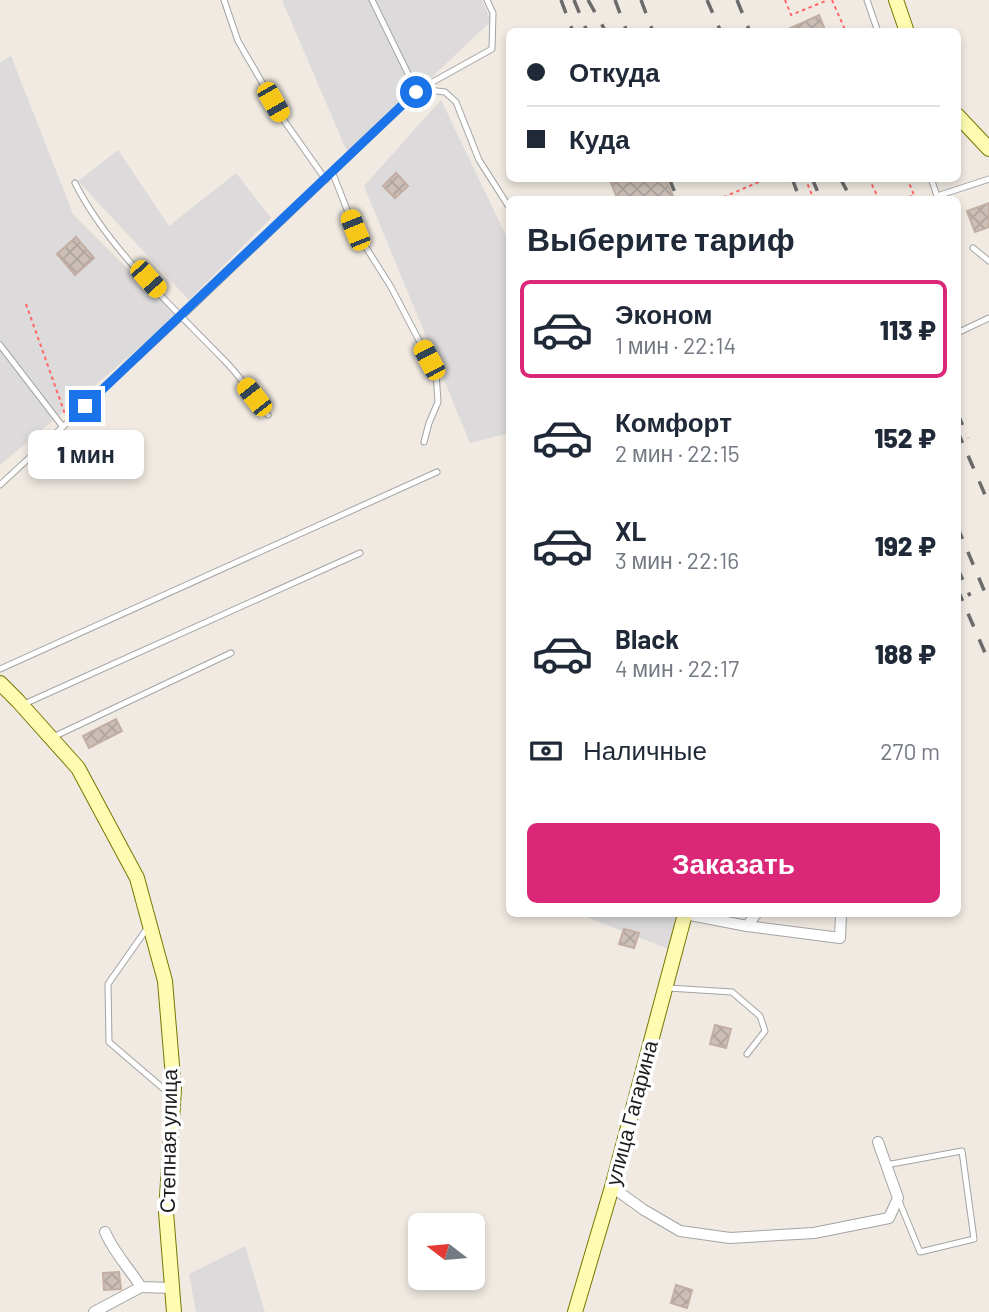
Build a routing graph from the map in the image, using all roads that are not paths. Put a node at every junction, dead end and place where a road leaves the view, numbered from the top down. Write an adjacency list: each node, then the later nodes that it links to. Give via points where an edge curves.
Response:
1 (225, 0): 14 (lane, via 238,41 285,122)
2 (372, 0): 8 (lane)
3 (487, 0): 8 (lane, via 493,13 492,49)
4 (867, 0): 6 (lane)
5 (896, 0): 7 (main road)
6 (877, 28)
7 (906, 28)
8 (418, 90): 12 (lane); 17 (lane, via 445,92 456,102 479,159)
9 (961, 118): 10 (main road)
10 (983, 133): 11 (main road)
11 (989, 149)
12 (333, 174): 14 (lane); 26 (lane, via 355,230 436,373 438,402)
13 (989, 179): 16 (lane)
14 (326, 180): 20 (lane)
15 (75, 183): 20 (lane, via 98,223)
16 (937, 196)
17 (506, 202)
18 (973, 248): 19 (lane)
19 (989, 261)
20 (181, 317): 24 (lane, via 227,362); 25 (lane)
21 (989, 318): 22 (lane)
22 (961, 331)
23 (0, 345): 25 (lane)
24 (268, 415)
25 (66, 424): 28 (lane)
26 (424, 442)
27 (437, 472): 31 (lane)
28 (0, 485)
29 (360, 552): 33 (lane)
30 (231, 653): 34 (lane)
31 (0, 669)
32 (0, 683): 33 (main road, Степная улица)
33 (22, 705): 34 (main road, Степная улица)
34 (51, 738): 39 (main road, Степная улица, via 78,768 137,878)
35 (684, 917): 41 (main road, улица Гагарина)
36 (700, 917): 40 (street)
37 (754, 917): 40 (street)
38 (841, 917): 40 (street, via 841,938)
39 (149, 924): 43 (main road, Степная улица, via 165,981); 43 (lane, via 108,984 109,1042)
40 (747, 926)
41 (665, 988): 42 (lane, via 732,992 760,1016 765,1031); 46 (main road, улица Гагарина)
42 (747, 1054)
43 (174, 1097): 50 (main road, Степная улица, via 166,1212)
44 (878, 1142): 45 (street)
45 (886, 1166): 47 (street); 47 (lane, via 962,1151 974,1239 920,1252)
46 (612, 1187): 47 (street, via 680,1231 730,1238 814,1233 889,1218); 53 (main road, улица Гагарина)
47 (898, 1199)
48 (105, 1232): 49 (street, via 113,1251)
49 (141, 1287): 50 (street); 51 (street)
50 (172, 1287): 52 (main road, Степная улица)
51 (94, 1312)
52 (174, 1312)
53 (575, 1312)

